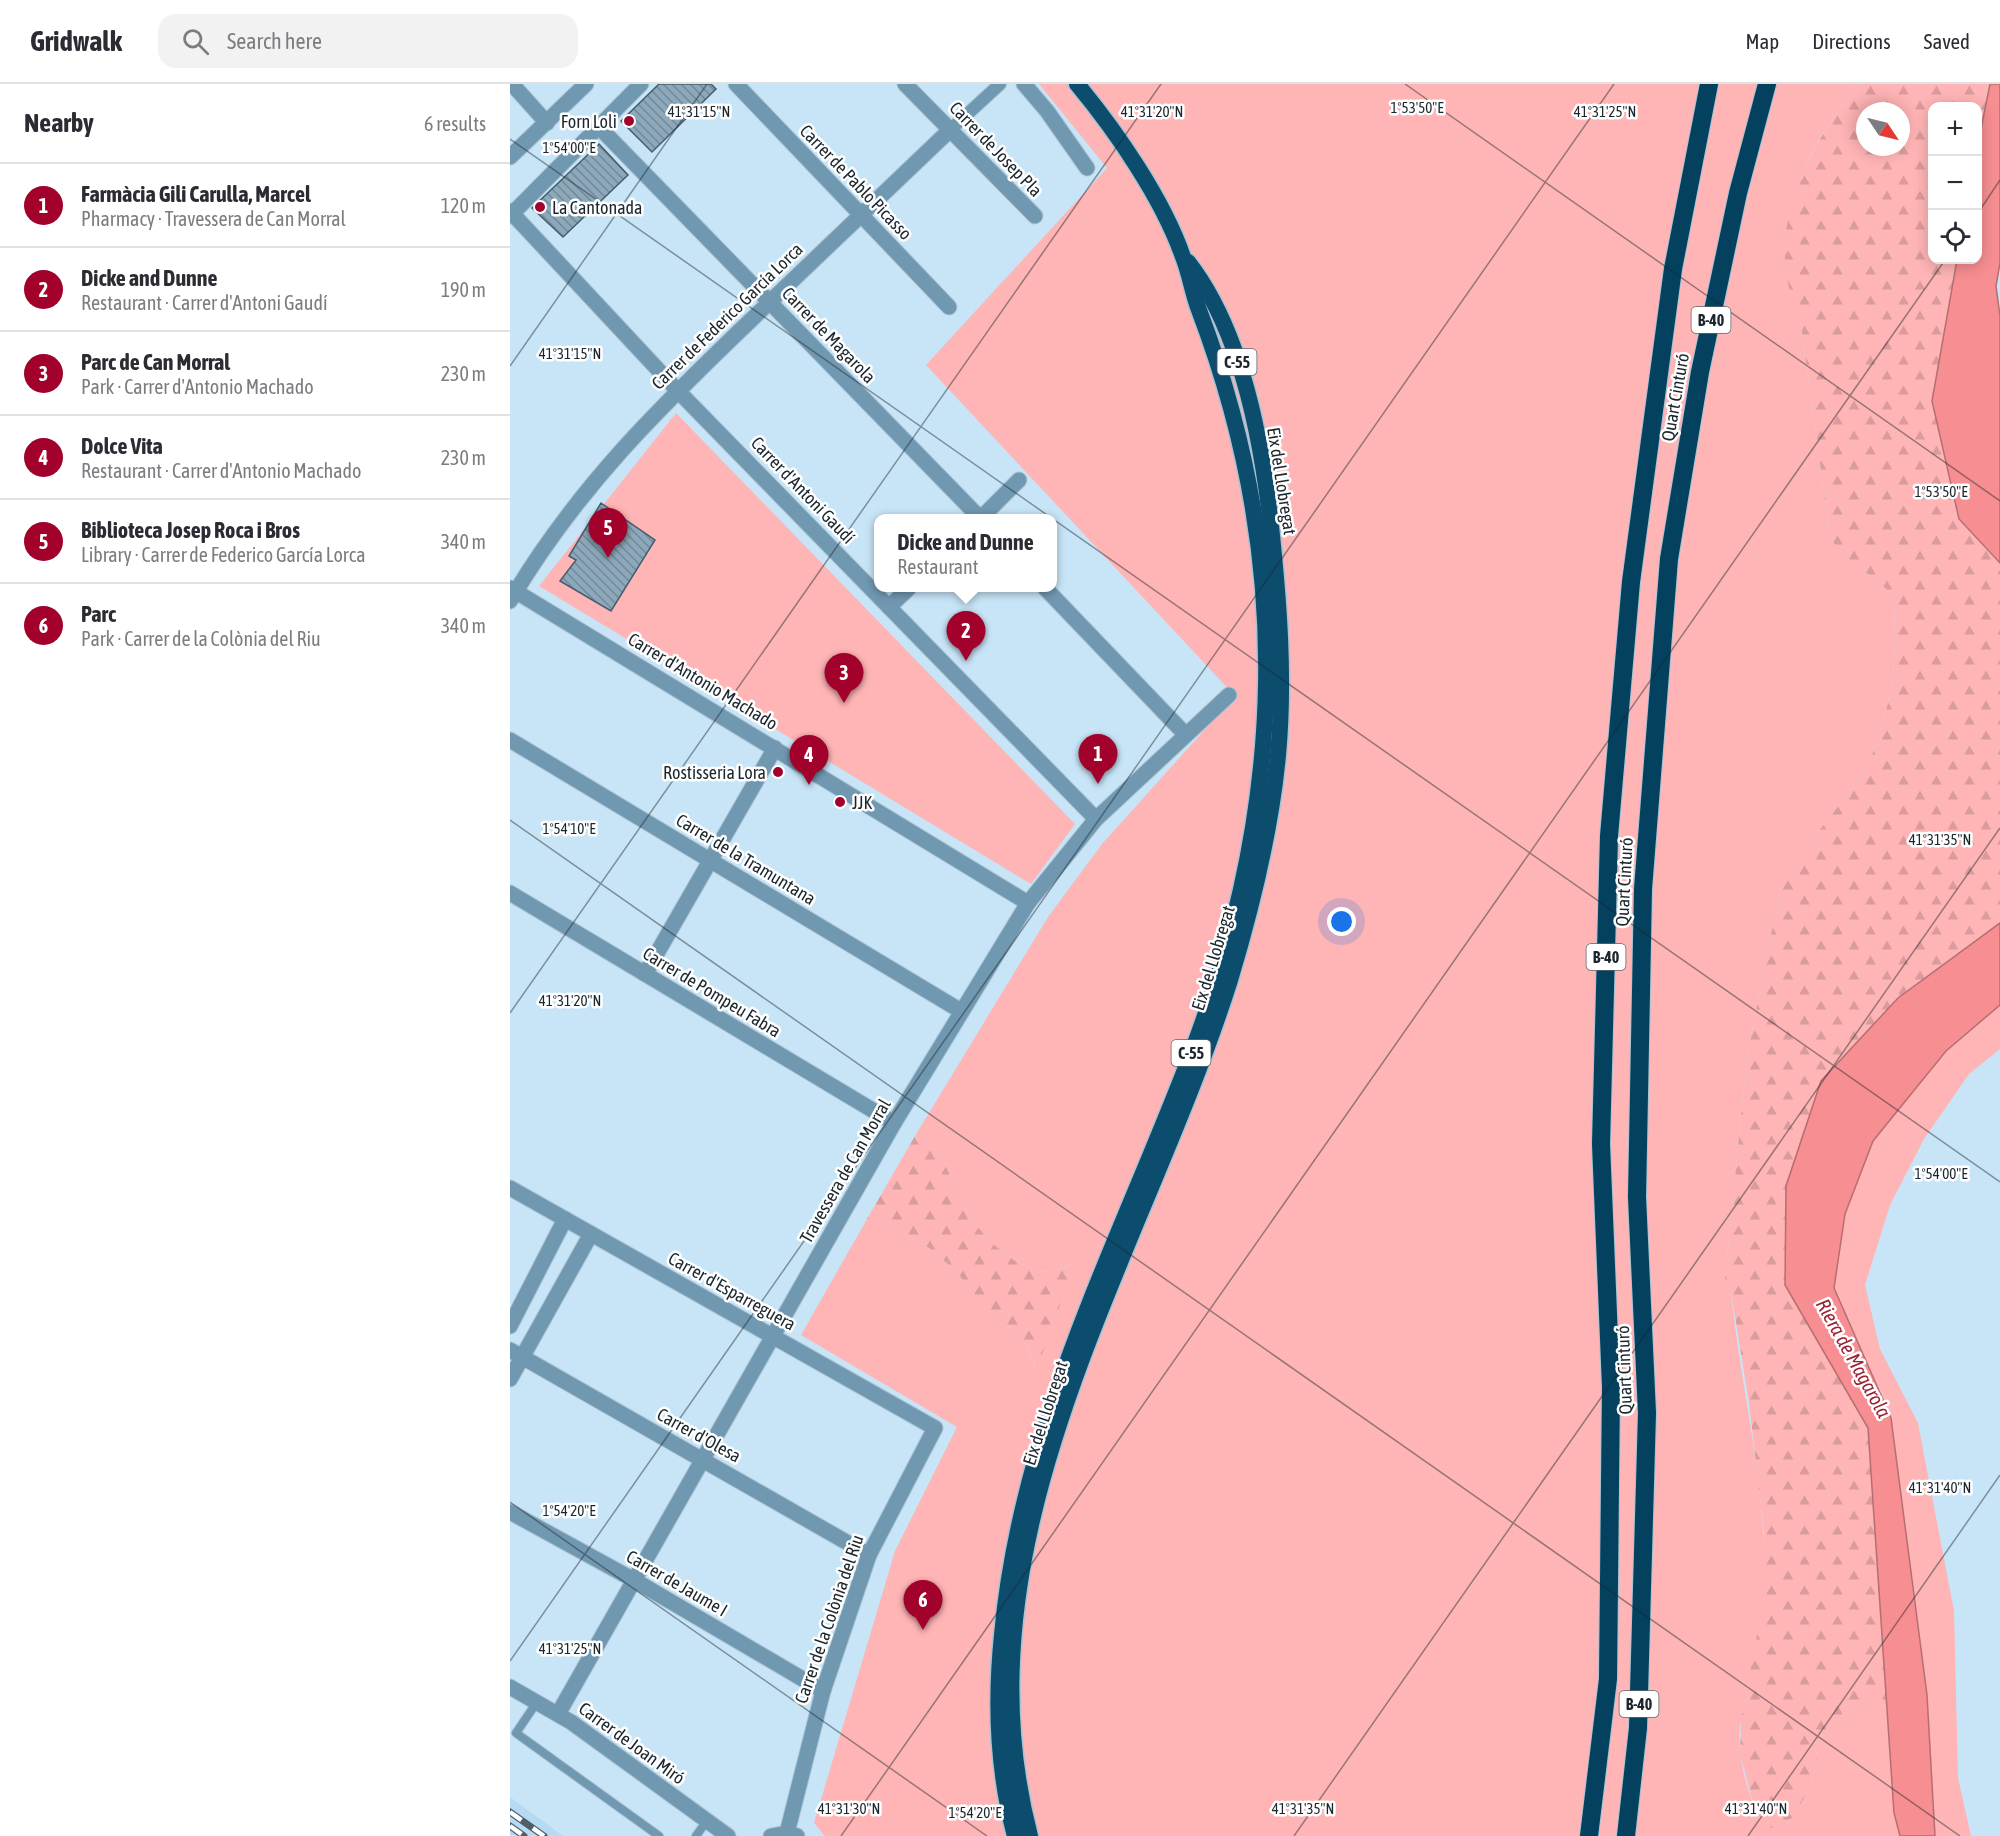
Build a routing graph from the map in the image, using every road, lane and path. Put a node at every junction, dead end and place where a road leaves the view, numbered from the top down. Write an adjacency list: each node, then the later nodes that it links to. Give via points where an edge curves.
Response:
1 (512, 84): 13 (street)
2 (586, 84): 13 (street)
3 (641, 84): 14 (street)
4 (736, 84): 19 (street, Carrer de Pablo Picasso)
5 (905, 84): 15 (street, Carrer de Josep Pla)
6 (1000, 84): 15 (street, Carrer de Federico García Lorca)
7 (1024, 84): 17 (street)
8 (1077, 84): 12 (highway, Eix del Llobregat / C-55)
9 (1085, 84): 12 (highway)
10 (1709, 84): 69 (highway, Quart Cinturó / B-40, via 1673,269 1632,571 1609,836 1601,1144 1611,1387 1608,1679)
11 (1767, 84): 70 (highway, Quart Cinturó / B-40, via 1738,193 1700,372 1669,559 1644,878 1636,1197 1647,1413 1638,1728)
12 (1095, 105): 21 (highway, Eix del Llobregat / C-55, via 1160,207)
13 (547, 123): 16 (street)
14 (599, 127): 18 (street); 22 (street, Carrer de Magarola)
15 (950, 130): 19 (street, Carrer de Federico García Lorca); 20 (street, Carrer de Josep Pla)
16 (510, 158)
17 (1087, 168)
18 (511, 214): 24 (street, Carrer d'Antoni Gaudí)
19 (861, 216): 22 (street, Carrer de Federico García Lorca); 23 (street, Carrer de Pablo Picasso)
20 (1035, 216)
21 (1183, 256): 67 (highway, Eix del Llobregat / C-55, via 1242,447 1265,586 1267,679 1259,805 1236,909 1194,1048 1081,1319 1027,1483 1007,1578 997,1687 999,1752); 68 (highway, Eix del Llobregat / C-55, via 1207,286 1233,350 1266,478 1280,610 1278,753 1269,819 1229,980 1065,1406 1025,1550 1016,1609 1012,1702 1015,1760)
22 (770, 302): 24 (street, Carrer de Federico García Lorca); 26 (street, Carrer de Magarola)
23 (949, 306)
24 (678, 390): 29 (street, Carrer d'Antoni Gaudí); 32 (street, Carrer de Federico García Lorca, via 591,483)
25 (1019, 480): 27 (street)
26 (975, 514)
27 (985, 514)
28 (874, 592): 33 (street, Carrer d'Antoni Gaudí)
29 (874, 592)
30 (905, 592): 33 (street)
31 (1049, 592): 35 (street)
32 (512, 593): 37 (street, Carrer d'Antonio Machado)
33 (889, 607): 38 (street, Carrer d'Antoni Gaudí)
34 (1229, 695): 35 (street, Travessera de Can Morral)
35 (1185, 734): 38 (street, Travessera de Can Morral)
36 (510, 740): 39 (street, Carrer de la Tramuntana)
37 (776, 748): 39 (street); 41 (street, Carrer d'Antonio Machado)
38 (1096, 819): 41 (street, Travessera de Can Morral)
39 (711, 860): 42 (street); 43 (street, Carrer de la Tramuntana)
40 (510, 893): 42 (street, Carrer de Pompeu Fabra)
41 (1028, 903): 43 (street, Travessera de Can Morral)
42 (645, 974): 44 (street, Carrer de Pompeu Fabra)
43 (961, 1011): 44 (street, Travessera de Can Morral)
44 (894, 1124): 49 (street, Travessera de Can Morral)
45 (510, 1188): 46 (street, Carrer d'Esparreguera)
46 (565, 1219): 47 (street, Carrer d'Esparreguera); 48 (street)
47 (591, 1234): 49 (street, Carrer d'Esparreguera); 50 (street)
48 (510, 1326)
49 (771, 1336): 52 (street, Carrer d'Esparreguera); 53 (street, Travessera de Can Morral)
50 (516, 1354): 51 (street); 53 (street, Carrer d'Olesa)
51 (510, 1379)
52 (935, 1428): 55 (street, Carrer de la Colònia del Riu)
53 (702, 1458): 55 (street, Carrer d'Olesa); 56 (street, Travessera de Can Morral)
54 (510, 1512): 56 (street, Carrer de Jaume I)
55 (868, 1555): 58 (street, Carrer de la Colònia del Riu)
56 (634, 1580): 58 (street, Carrer de Jaume I); 60 (street, Travessera de Can Morral)
57 (510, 1687): 59 (street, Carrer de Joan Miró)
58 (822, 1691): 62 (street, Carrer de la Colònia del Riu)
59 (537, 1702): 60 (street, Carrer de Joan Miró); 63 (lane, via 516,1733)
60 (558, 1714): 61 (street, Carrer de Joan Miró)
61 (706, 1822): 64 (lane); 65 (street, Carrer de Joan Miró)
62 (792, 1835): 66 (street)
63 (659, 1836)
64 (696, 1836)
65 (728, 1836)
66 (771, 1836)
67 (1015, 1836)
68 (1029, 1836)
69 (1589, 1836)
70 (1626, 1836)

